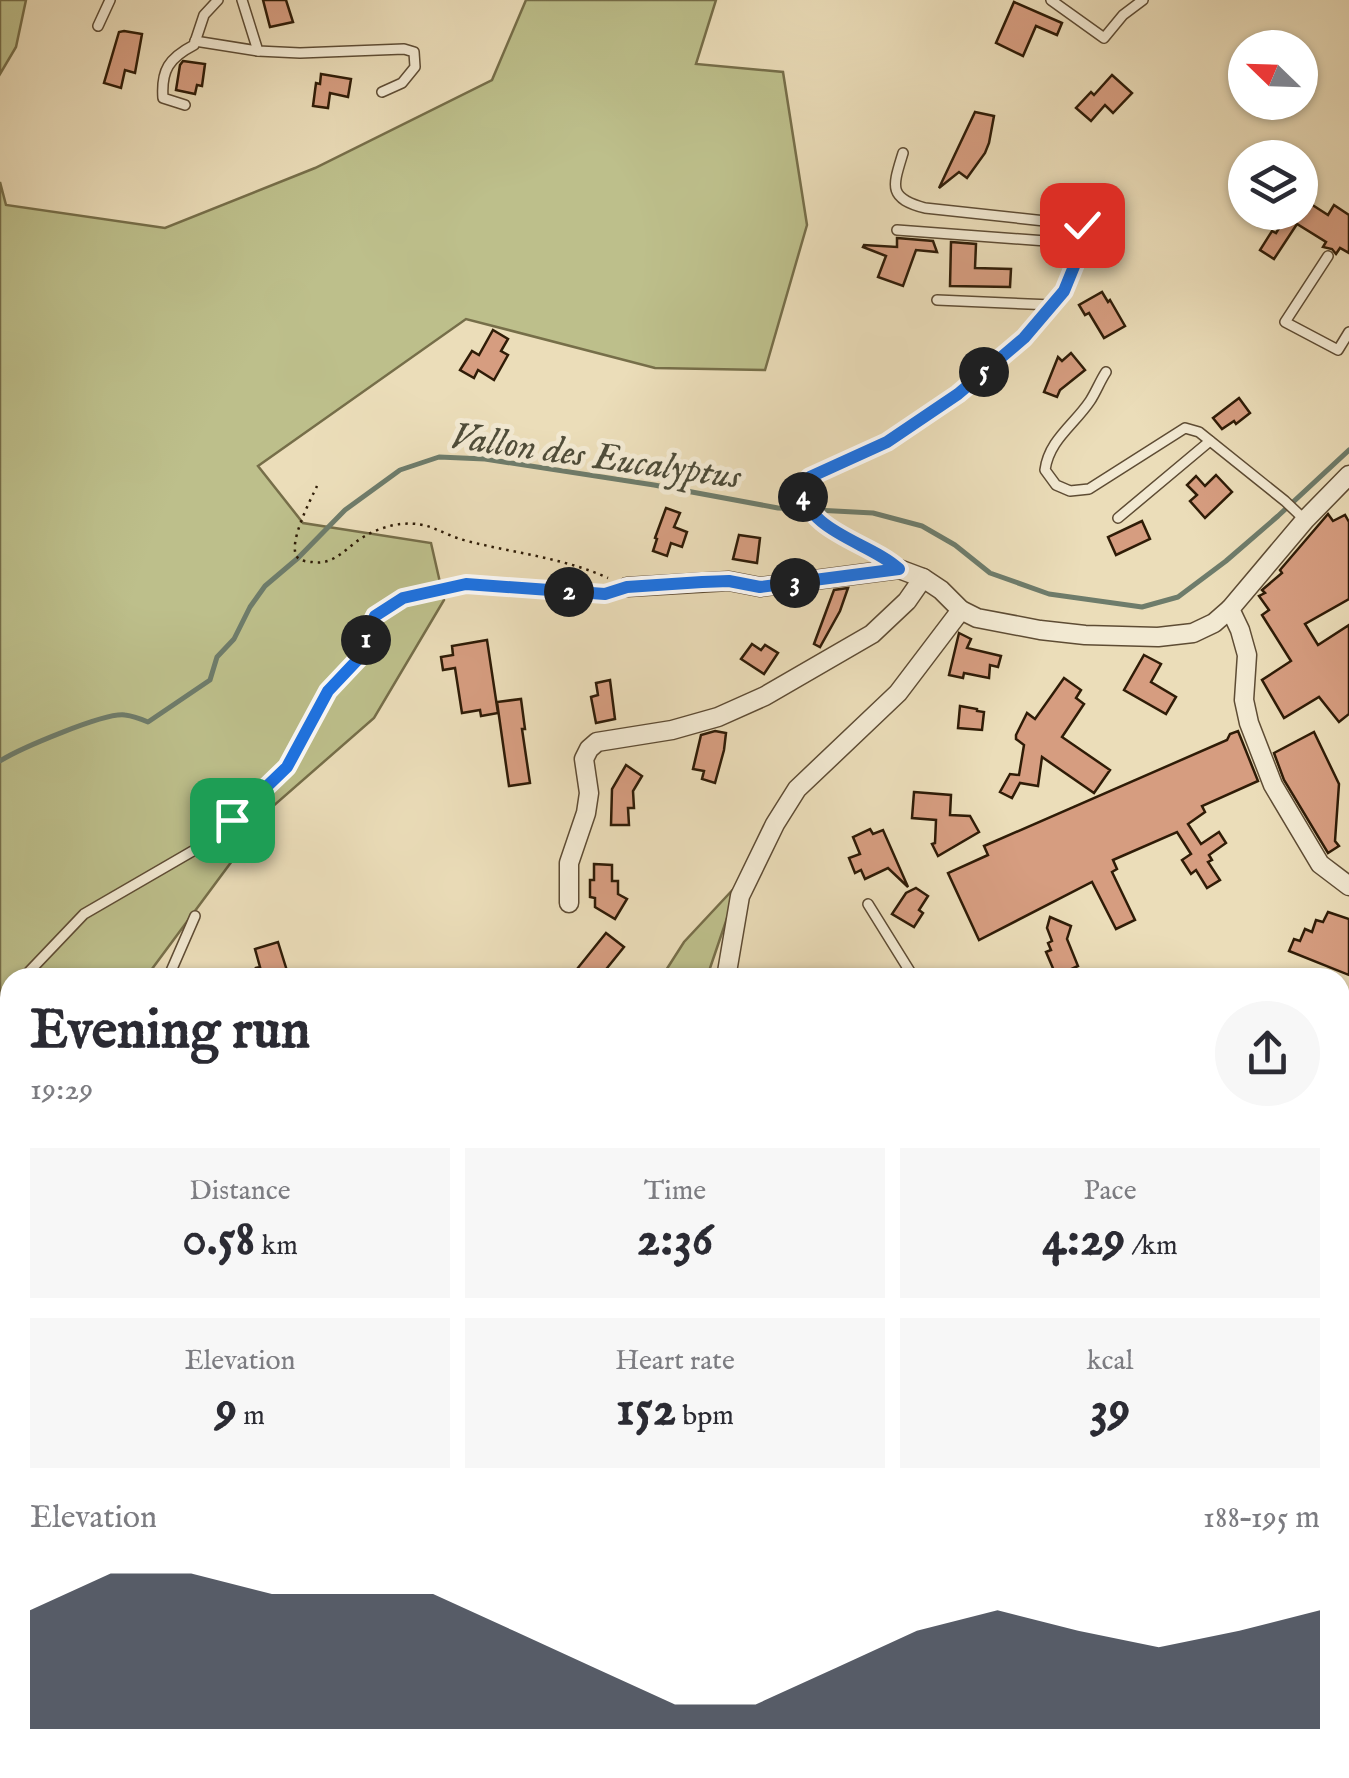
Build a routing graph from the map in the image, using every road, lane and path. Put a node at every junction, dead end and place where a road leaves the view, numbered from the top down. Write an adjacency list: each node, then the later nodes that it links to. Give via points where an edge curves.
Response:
1 (110, 0): 6 (lane)
2 (218, 0): 7 (lane, via 204,14)
3 (242, 0): 8 (lane)
4 (1051, 0): 5 (lane, via 1104,38)
5 (1143, 0)
6 (98, 26)
7 (195, 41): 8 (lane); 10 (lane, via 175,54 162,79 163,98)
8 (258, 51): 9 (lane, via 414,52 414,67 402,83)
9 (382, 92)
10 (186, 105)
11 (903, 153): 13 (lane, via 894,182 906,203 1082,225 1088,232)
12 (897, 230): 13 (lane)
13 (1083, 248): 16 (lane)
14 (1328, 256): 17 (lane, via 1285,322 1338,350)
15 (937, 300): 16 (lane)
16 (1052, 305): 24 (lane, via 958,394 887,442 802,486 817,517)
17 (1349, 332)
18 (1106, 372): 19 (lane, via 1046,458 1045,470 1056,485 1089,489 1185,428)
19 (1210, 441): 22 (lane); 23 (lane)
20 (1349, 475): 22 (street)
21 (317, 486): 26 (path, via 294,552 305,561 322,564 366,535 422,522 461,539 583,567)
22 (1300, 514): 27 (street)
23 (1118, 518)
24 (899, 569): 25 (street); 26 (street, via 760,587 729,581)
25 (923, 578): 28 (street); 30 (street, via 872,634 765,696 672,730 588,749 589,793 569,863)
26 (627, 587): 33 (lane, via 605,594 466,584 403,598 375,616 362,655 328,691 287,767 210,841 84,914)
27 (1230, 609): 28 (street, via 1193,633 1158,636 1040,630); 29 (street, via 1247,655 1249,723 1273,785 1320,864)
28 (961, 610): 35 (street, via 898,694 797,789 740,896)
29 (1349, 886)
30 (569, 902)
31 (868, 904): 36 (lane)
32 (195, 916): 34 (lane)
33 (32, 968)
34 (172, 968)
35 (728, 968)
36 (908, 968)

